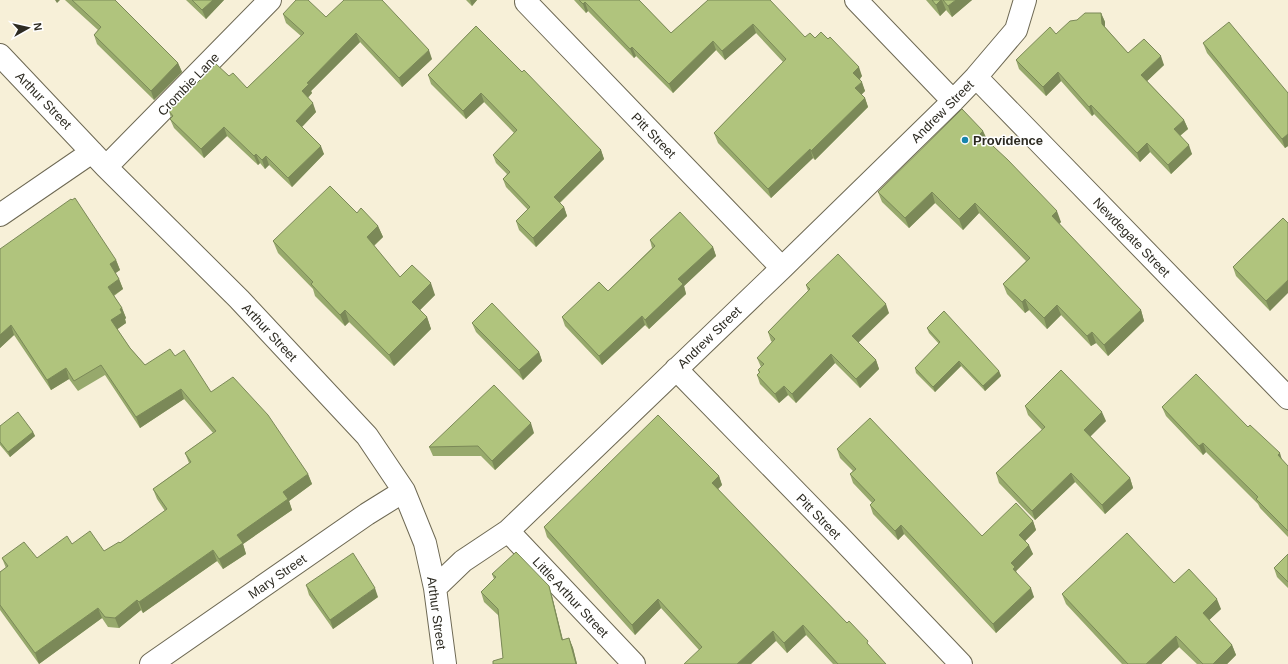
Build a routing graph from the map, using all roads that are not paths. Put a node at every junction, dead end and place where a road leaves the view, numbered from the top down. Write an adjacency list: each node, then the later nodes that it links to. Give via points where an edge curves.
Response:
1 (270, 0): 8 (street, Crombie Lane)
2 (856, 0): 7 (street)
3 (1025, 0): 6 (street, Andrew Street, via 1016,30)
4 (526, 2): 10 (street, Pitt Street)
5 (0, 55): 8 (street, Arthur Street)
6 (976, 77): 7 (street, Andrew Street); 12 (street, Newdegate Street)
7 (953, 101): 10 (street, Andrew Street)
8 (99, 160): 9 (street, Crombie Lane); 13 (street, Arthur Street, via 239,299 319,383 366,436)
9 (0, 215)
10 (782, 268): 11 (street, Andrew Street)
11 (676, 369): 14 (street, Andrew Street); 19 (street, Pitt Street)
12 (1288, 398)
13 (404, 491): 15 (street, Arthur Street, via 425,543); 16 (street, Mary Street)
14 (508, 530): 15 (street, Andrew Street, via 463,561); 18 (street, Little Arthur Street)
15 (434, 588): 17 (street, Arthur Street)
16 (151, 664)
17 (445, 664)
18 (634, 664)
19 (961, 664)

